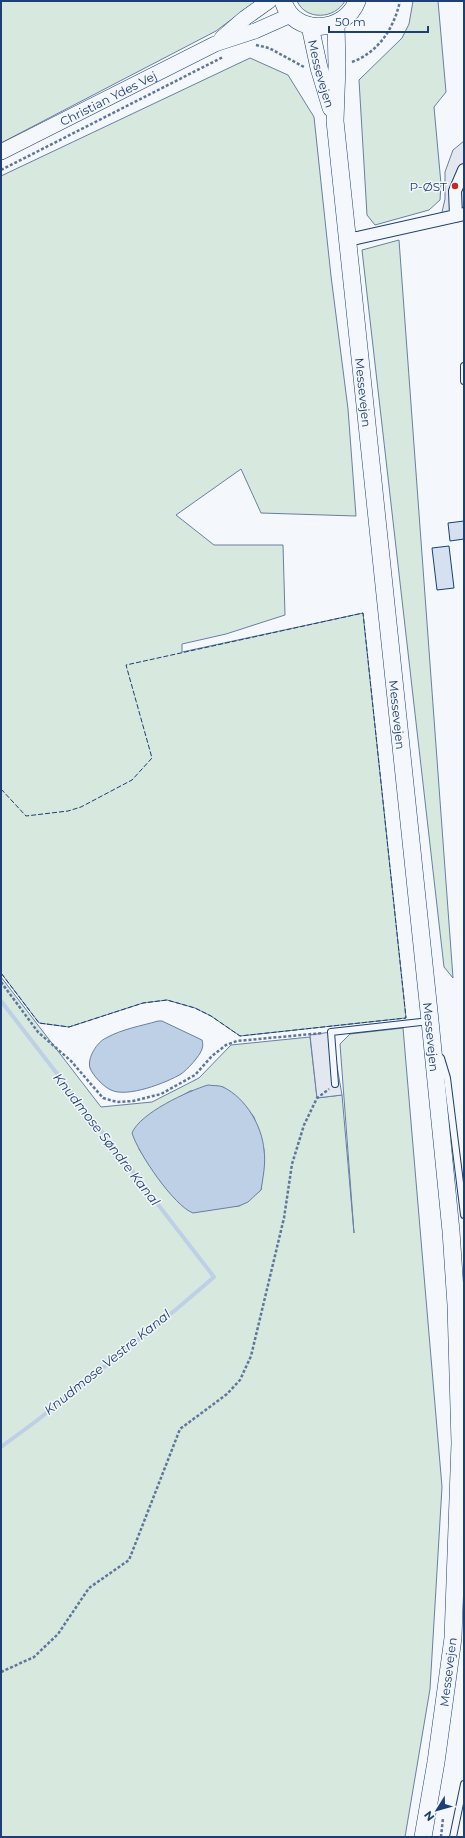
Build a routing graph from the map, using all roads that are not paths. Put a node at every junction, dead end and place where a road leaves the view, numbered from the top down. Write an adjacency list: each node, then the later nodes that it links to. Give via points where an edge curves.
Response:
1 (269, 1): 6 (street, Christian Ydes Vej)
2 (357, 1): 4 (main road, via 346,17)
3 (287, 8): 5 (main road, via 300,22); 6 (street, Christian Ydes Vej, via 255,30)
4 (336, 24): 5 (main road, via 324,27); 7 (main road, Messevejen)
5 (310, 26): 7 (main road, Messevejen)
6 (215, 44): 8 (street, Christian Ydes Vej)
7 (335, 121): 11 (main road, Messevejen)
8 (1, 152)
9 (464, 170): 10 (street, via 456,191)
10 (460, 215): 11 (street)
11 (347, 238): 14 (main road, Messevejen)
12 (464, 366): 13 (lane)
13 (464, 381)
14 (430, 1021): 15 (lane, via 330,1032); 16 (lane, via 447,1078); 18 (main road, Messevejen, via 456,1298)
15 (335, 1084)
16 (464, 1215)
17 (464, 1424): 18 (lane)
18 (460, 1443): 21 (main road, Messevejen, via 453,1638)
19 (464, 1784): 20 (lane)
20 (463, 1795): 22 (lane)
21 (423, 1837)
22 (454, 1837)

